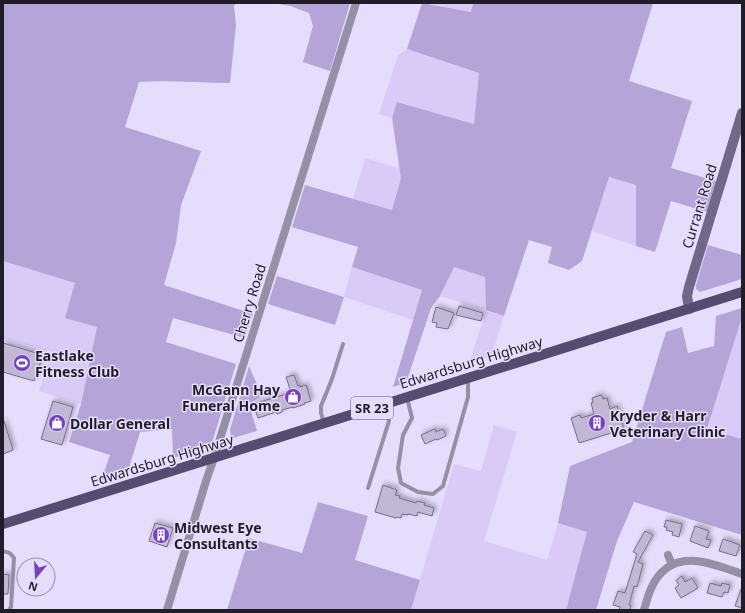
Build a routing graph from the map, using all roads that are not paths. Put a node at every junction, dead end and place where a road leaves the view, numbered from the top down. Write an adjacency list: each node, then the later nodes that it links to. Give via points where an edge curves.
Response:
1 (356, 3): 10 (street, Cherry Road)
2 (742, 113): 4 (street, Currant Road, via 689,287)
3 (742, 292): 4 (main road, Edwardsburg Highway / SR 23)
4 (689, 309): 6 (main road, Edwardsburg Highway / SR 23)
5 (343, 344): 9 (lane, via 321,406)
6 (468, 378): 7 (main road, Edwardsburg Highway / SR 23); 7 (lane, via 468,397 443,486 433,494 418,492 401,483 398,468 403,435 412,418)
7 (407, 397): 8 (main road, Edwardsburg Highway / SR 23)
8 (385, 404): 9 (main road, Edwardsburg Highway / SR 23); 11 (lane, via 389,421)
9 (324, 424): 10 (main road, Edwardsburg Highway / SR 23)
10 (214, 458): 12 (main road, Edwardsburg Highway / SR 23); 18 (street, Cherry Road)
11 (368, 488)
12 (3, 524)
13 (3, 552): 17 (lane, via 10,553 14,558)
14 (668, 555): 15 (street)
15 (672, 565): 16 (street, via 700,561); 19 (street, via 655,581)
16 (742, 574)
17 (9, 610)
18 (167, 610)
19 (644, 610)

